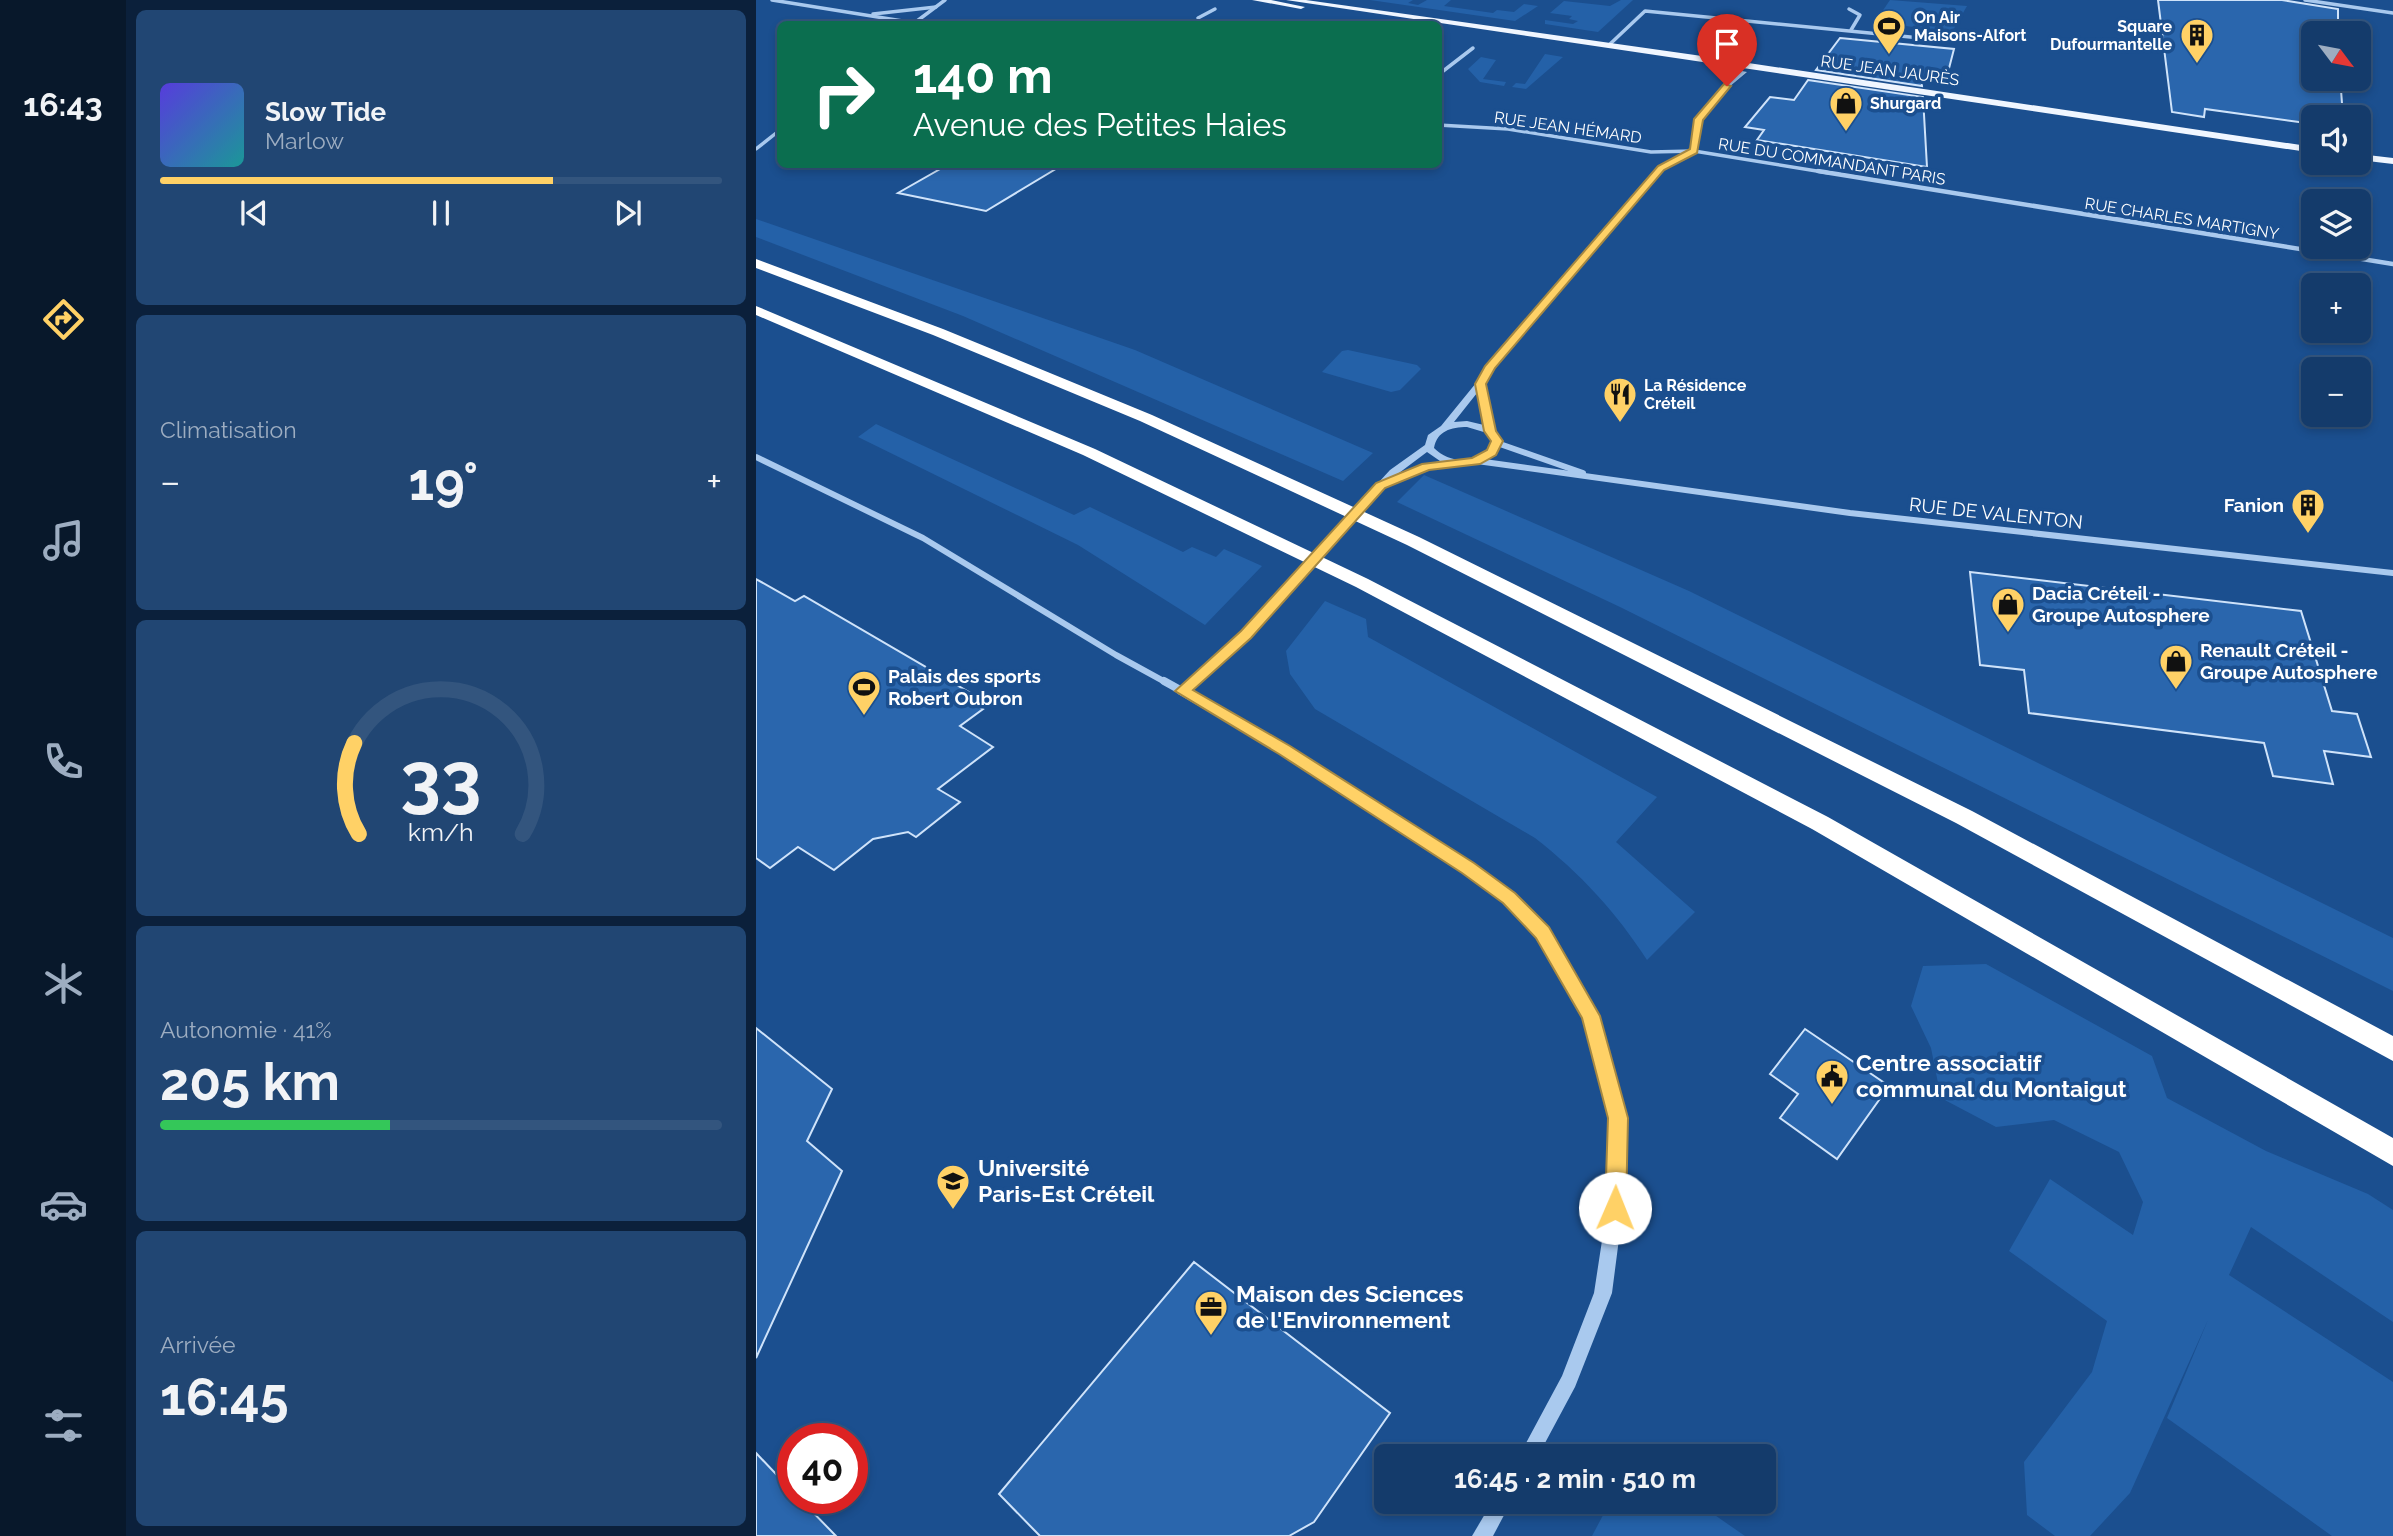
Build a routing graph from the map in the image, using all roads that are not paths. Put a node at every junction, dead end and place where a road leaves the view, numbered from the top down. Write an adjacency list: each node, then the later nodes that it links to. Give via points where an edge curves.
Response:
1 (772, 0): 10 (street)
2 (945, 0): 6 (street)
3 (1255, 0): 14 (main road)
4 (1290, 0): 15 (main road, RUE JEAN JAURÈS)
5 (2305, 0): 9 (street)
6 (936, 7): 10 (street); 13 (street)
7 (1215, 9): 11 (street)
8 (1849, 9): 18 (street, via 1860,15)
9 (2393, 13)
10 (862, 15): 12 (street)
11 (1198, 18)
12 (897, 21)
13 (918, 21)
14 (1399, 21)
15 (1439, 21)
16 (1442, 21): 20 (main road, RUE JEAN JAURÈS)
17 (1442, 28): 22 (main road)
18 (1851, 30): 19 (street); 20 (street, via 1644,11)
19 (1951, 41)
20 (1609, 45): 22 (main road, RUE JEAN JAURÈS)
21 (1473, 48): 23 (street)
22 (1747, 68): 26 (main road, RUE JEAN JAURÈS, via 2003,109); 28 (street, via 1699,119)
23 (1442, 72)
24 (1442, 125): 28 (street, RUE JEAN HÉMARD, via 1508,129 1651,152)
25 (777, 132): 27 (street)
26 (2301, 148)
27 (756, 149)
28 (1694, 151): 31 (street, RUE DU COMMANDANT PARIS); 35 (street, via 1661,168 1490,366)
29 (2371, 158): 30 (main road)
30 (2393, 161)
31 (1967, 195): 33 (street, RUE CHARLES MARTIGNY)
32 (756, 263): 47 (highway, via 1122,408 1413,541 1964,817)
33 (2393, 264)
34 (756, 310): 48 (highway, via 1089,452 1362,583 1820,823)
35 (1480, 384): 36 (street); 37 (street)
36 (1444, 428): 37 (street, via 1467,424); 39 (street, via 1431,437)
37 (1490, 431): 38 (street)
38 (1497, 443): 41 (street, via 1490,454); 43 (street, RUE DE VALENTON)
39 (1429, 446): 42 (street, via 1433,454); 44 (street)
40 (756, 457): 46 (street, via 923,538)
41 (1475, 461): 42 (street); 43 (street, RUE DE VALENTON)
42 (1451, 462): 44 (street)
43 (1597, 478): 45 (street, RUE DE VALENTON, via 1957,526)
44 (1381, 485): 46 (street, via 1246,634)
45 (2393, 573)
46 (1182, 691): 49 (street, via 1284,750 1509,898 1542,932 1591,1016 1618,1118 1615,1208 1603,1293 1569,1381)
47 (2393, 1049)
48 (2393, 1153)
49 (1535, 1444)
50 (1495, 1514): 51 (street)
51 (1482, 1536)

